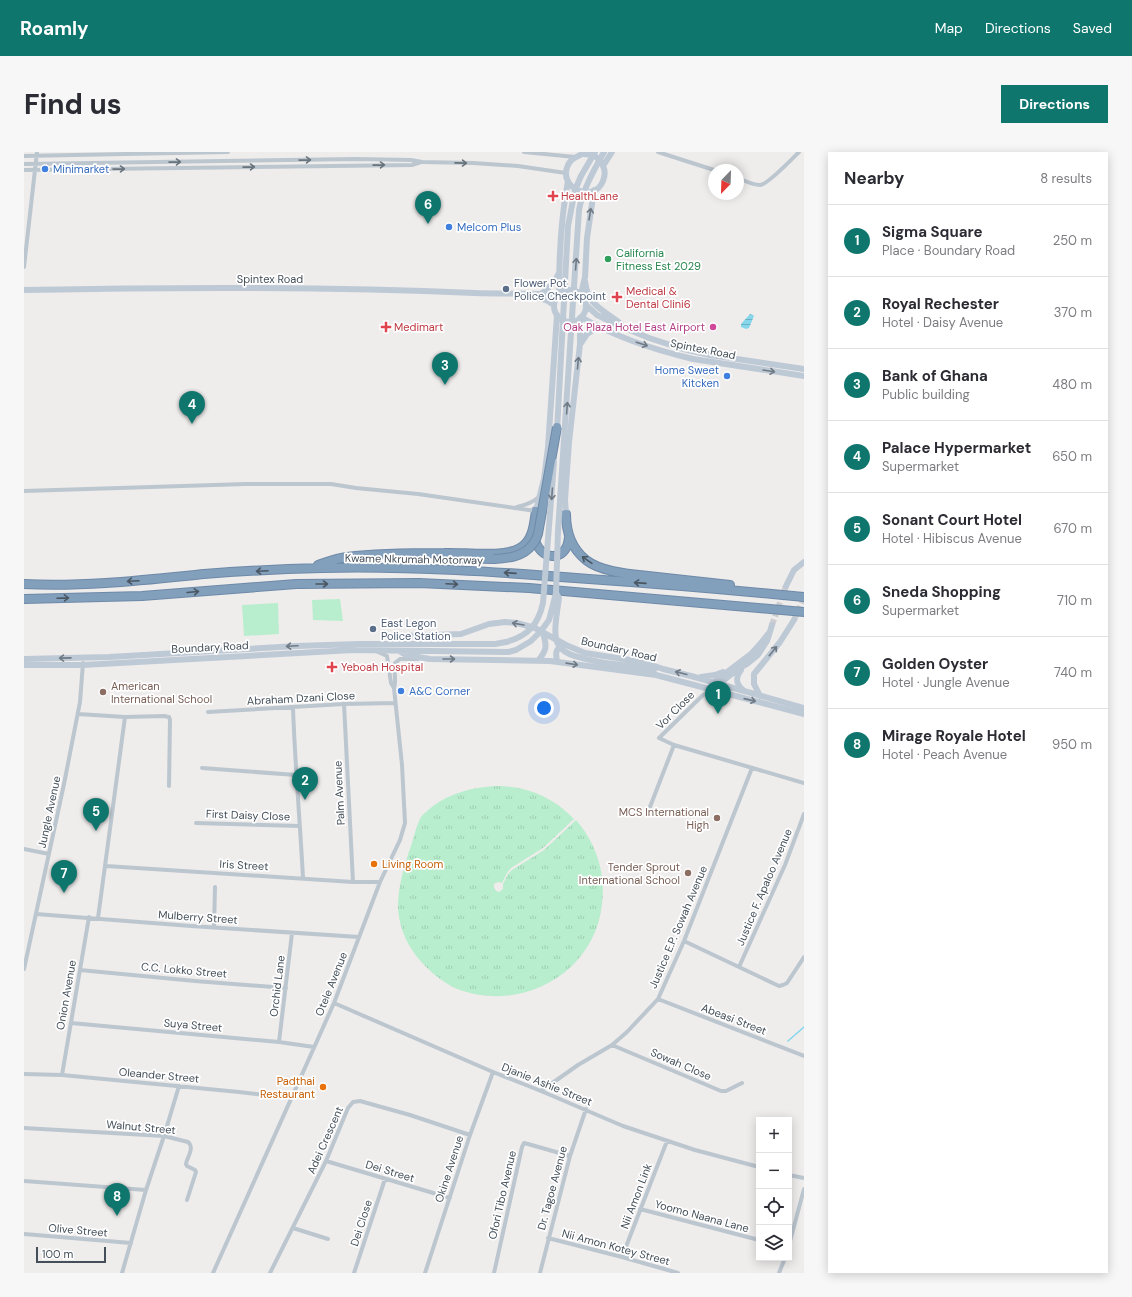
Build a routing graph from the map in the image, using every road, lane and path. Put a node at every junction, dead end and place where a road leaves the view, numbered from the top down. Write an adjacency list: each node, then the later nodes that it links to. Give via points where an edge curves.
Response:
1 (228, 152): 9 (street)
2 (524, 152): 11 (street)
3 (595, 152): 40 (main road, Boundary Road, bridge, via 581,176 568,226)
4 (604, 152): 53 (main road, one-way to 4, bridge, via 579,210 590,178)
5 (612, 152): 15 (main road)
6 (658, 152): 16 (street)
7 (799, 152): 20 (street, via 763,185)
8 (584, 153): 11 (main road); 15 (main road, via 595,157)
9 (37, 154): 10 (street); 14 (street)
10 (24, 156)
11 (575, 157): 19 (main road)
12 (422, 162): 14 (street, one-way to 12, via 355,159); 18 (street, one-way to 12, via 412,165); 19 (street, one-way to 19, via 518,166)
13 (24, 164): 14 (street)
14 (36, 164): 18 (street)
15 (604, 166): 22 (main road, via 604,180)
16 (708, 168)
17 (24, 170): 18 (street)
18 (35, 170): 23 (street)
19 (566, 173): 21 (main road)
20 (744, 180)
21 (568, 181): 22 (main road, via 577,190); 24 (main road)
22 (594, 190): 25 (main road, one-way to 22, via 587,238)
23 (24, 267)
24 (559, 272): 28 (main road, via 555,281); 29 (main road)
25 (585, 277): 30 (main road); 36 (main road, via 586,288 593,303)
26 (24, 290): 27 (main road, Spintex Road, via 207,288)
27 (517, 293): 28 (main road, Spintex Road); 31 (main road, Spintex Road, via 546,300)
28 (541, 294): 29 (main road, Spintex Road)
29 (559, 294): 30 (main road, via 570,290); 31 (main road)
30 (581, 294): 32 (main road)
31 (554, 305): 33 (main road)
32 (586, 305): 34 (main road); 36 (main road, Spintex Road, via 598,315)
33 (557, 315): 34 (main road, via 568,321); 42 (main road, via 548,447)
34 (581, 317): 35 (main road, Spintex Road); 37 (main road)
35 (598, 327): 37 (main road, via 584,337); 39 (main road, Spintex Road, one-way to 39, via 686,357)
36 (627, 329): 38 (main road, Spintex Road, via 693,352)
37 (580, 344): 45 (main road, one-way to 37, via 569,442)
38 (804, 369)
39 (804, 376)
40 (557, 427): 48 (highway, bridge, via 538,534 532,546 512,557 494,559); 62 (main road, Boundary Road, one-way to 62, bridge, via 543,603 540,616 533,626 517,639 495,644)
41 (24, 491): 43 (street, via 231,484 331,484)
42 (539, 497): 43 (street, via 526,506); 44 (main road)
43 (513, 508): 44 (street)
44 (536, 511): 46 (highway)
45 (566, 514): 47 (highway)
46 (534, 523): 47 (highway, via 535,543 544,554 550,556 565,551); 48 (highway, via 526,544 510,552)
47 (569, 537): 54 (highway, one-way to 47, via 748,587 611,570 586,560)
48 (397, 554): 50 (highway, via 345,557)
49 (804, 562): 52 (main road, via 794,570)
50 (301, 569): 51 (highway, Kwame Nkrumah Motorway, one-way to 51, via 228,572 134,581); 54 (highway, Kwame Nkrumah Motorway, one-way to 50, via 459,569)
51 (24, 584)
52 (786, 586)
53 (556, 593): 65 (main road, Boundary Road, bridge, via 549,620 531,641 516,650); 73 (main road, bridge, via 559,598 554,627 555,637 564,652 571,656 605,663)
54 (776, 594): 55 (highway, Kwame Nkrumah Motorway)
55 (804, 596)
56 (24, 599): 57 (highway, one-way to 57, via 142,596 296,584 419,582 529,588)
57 (804, 612)
58 (794, 620): 80 (main road, one-way to 58, via 754,684 754,674)
59 (772, 625): 61 (main road)
60 (543, 633): 62 (main road, Boundary Road, one-way to 62, via 525,625 506,622 482,626 461,634 405,636); 63 (main road, Boundary Road); 69 (main road, via 546,644)
61 (769, 633): 72 (main road, via 764,648); 74 (main road, via 751,654)
62 (387, 644): 68 (main road, Boundary Road, one-way to 68, via 298,646)
63 (566, 645): 70 (main road, via 558,648); 73 (main road, Boundary Road, via 585,653 643,662)
64 (370, 650): 65 (main road, Boundary Road); 68 (main road, Boundary Road); 77 (street, Otele Avenue, via 388,656 391,683)
65 (397, 650): 67 (main road, Boundary Road, via 406,655)
66 (24, 659): 68 (main road, Boundary Road, one-way to 66)
67 (430, 659): 69 (main road, Boundary Road, one-way to 69); 77 (street, Otele Avenue, via 398,660 394,669)
68 (83, 661): 71 (main road, Boundary Road); 86 (street, Jungle Avenue)
69 (538, 661): 70 (main road, Boundary Road)
70 (557, 662): 78 (main road, Boundary Road, one-way to 78, via 656,676)
71 (24, 665)
72 (744, 666): 76 (main road); 79 (main road, via 736,680)
73 (663, 670): 75 (main road, Boundary Road, one-way to 73)
74 (728, 670): 75 (main road); 76 (main road)
75 (698, 678): 76 (main road, Boundary Road)
76 (716, 683): 78 (main road); 79 (main road, Boundary Road)
77 (394, 688): 81 (street, Otele Avenue)
78 (709, 689): 87 (main road, Boundary Road, one-way to 87); 89 (street, Vor Close, via 659,738)
79 (746, 692): 80 (main road, Boundary Road)
80 (760, 696): 84 (main road, Boundary Road)
81 (395, 703): 82 (street, Abraham Dzani Close); 104 (street, Otele Avenue, via 405,820 400,840)
82 (344, 704): 83 (street, Abraham Dzani Close); 103 (street, Palm Avenue)
83 (294, 708): 85 (street, Abraham Dzani Close); 92 (street)
84 (804, 708)
85 (208, 712)
86 (78, 714): 88 (street); 100 (street, Jungle Avenue)
87 (804, 714)
88 (125, 717): 94 (street, via 169,717); 101 (street)
89 (674, 745): 91 (street); 95 (street)
90 (202, 768): 92 (street)
91 (752, 768): 93 (street); 112 (street, Justice E.P. Sowah Avenue)
92 (296, 775): 98 (street)
93 (804, 782)
94 (169, 786)
95 (648, 812)
96 (804, 814): 115 (street, Justice F. Apaloo Avenue)
97 (196, 823): 98 (street, First Daisy Close)
98 (300, 826): 102 (street)
99 (24, 849): 100 (street)
100 (49, 854): 106 (street, Jungle Avenue)
101 (106, 866): 102 (street, Iris Street); 108 (street)
102 (303, 878): 103 (street, Iris Street)
103 (353, 882): 104 (street, Iris Street)
104 (380, 882): 111 (street, Otele Avenue)
105 (215, 887): 109 (street)
106 (36, 914): 107 (street, Mulberry Street); 113 (street, Jungle Avenue)
107 (89, 917): 108 (street, Mulberry Street); 117 (street, Onion Avenue)
108 (98, 918): 109 (street, Mulberry Street)
109 (214, 927): 110 (street, Mulberry Street)
110 (292, 933): 111 (street, Mulberry Street); 118 (street, Orchid Lane)
111 (359, 937): 120 (street, Otele Avenue)
112 (684, 941): 115 (street); 119 (street, Justice E.P. Sowah Avenue)
113 (26, 955): 116 (street, Jungle Avenue)
114 (804, 957): 115 (street, via 787,983 779,986)
115 (739, 967)
116 (24, 969)
117 (80, 970): 118 (street, C.C. Lokko Street); 121 (street, Onion Avenue)
118 (286, 988): 122 (street, Orchid Lane)
119 (658, 999): 123 (street, Justice E.P. Sowah Avenue, via 628,1032); 125 (street, Abeasi Street)
120 (334, 1003): 124 (street, Otele Avenue); 126 (street, Djanie Ashie Street)
121 (71, 1023): 122 (street, Suya Street); 128 (street, Onion Avenue)
122 (279, 1042): 124 (street, Suya Street)
123 (612, 1045): 129 (street, Sowah Close, via 721,1091); 131 (street, Justice E.P. Sowah Avenue)
124 (314, 1046): 132 (street, Otele Avenue)
125 (804, 1056)
126 (493, 1072): 131 (street, Djanie Ashie Street); 135 (street, Okine Avenue)
127 (24, 1074): 128 (street, Oleander Street)
128 (62, 1075): 130 (street, Oleander Street)
129 (742, 1083)
130 (179, 1086): 132 (street, Oleander Street); 136 (street)
131 (541, 1091): 133 (street, Djanie Ashie Street)
132 (292, 1098): 160 (street, Otele Avenue)
133 (586, 1109): 137 (street, Djanie Ashie Street, via 623,1126); 138 (street, Dr. Tagoe Avenue)
134 (24, 1128): 136 (street, Walnut Street)
135 (470, 1135): 139 (street, Adei Crescent, via 396,1111 360,1101 354,1102 348,1108); 147 (street, Okine Avenue)
136 (164, 1136): 146 (street); 148 (street, Walnut Street, via 191,1144 186,1164 196,1172)
137 (667, 1141): 140 (street, Djanie Ashie Street); 149 (street, Nii Amon Link)
138 (570, 1156): 153 (street, Dr. Tagoe Avenue); 164 (street, Ofori Tibo Avenue, via 524,1143)
139 (326, 1161): 143 (street, Dei Street); 150 (street, Adei Crescent)
140 (756, 1166)
141 (792, 1176): 142 (street)
142 (804, 1178)
143 (384, 1179): 147 (street, Dei Street); 162 (street, Dei Close)
144 (24, 1181): 146 (street)
145 (804, 1189): 152 (street)
146 (146, 1190): 156 (street)
147 (450, 1198): 163 (street, Okine Avenue)
148 (187, 1200)
149 (640, 1209): 155 (street, Yoomo Naana Lane); 157 (street, Nii Amon Link)
150 (293, 1228): 154 (street); 161 (street, Adei Crescent)
151 (24, 1234): 156 (street, Olive Street)
152 (792, 1234)
153 (548, 1238): 157 (street, Nii Amon Kotey Street); 165 (street, Dr. Tagoe Avenue)
154 (328, 1239)
155 (756, 1239)
156 (131, 1243): 159 (street)
157 (622, 1257): 166 (street, Nii Amon Kotey Street)
158 (784, 1261): 167 (street)
159 (122, 1273)
160 (213, 1273)
161 (270, 1273)
162 (354, 1273)
163 (425, 1273)
164 (494, 1273)
165 (540, 1273)
166 (678, 1273)
167 (779, 1273)

